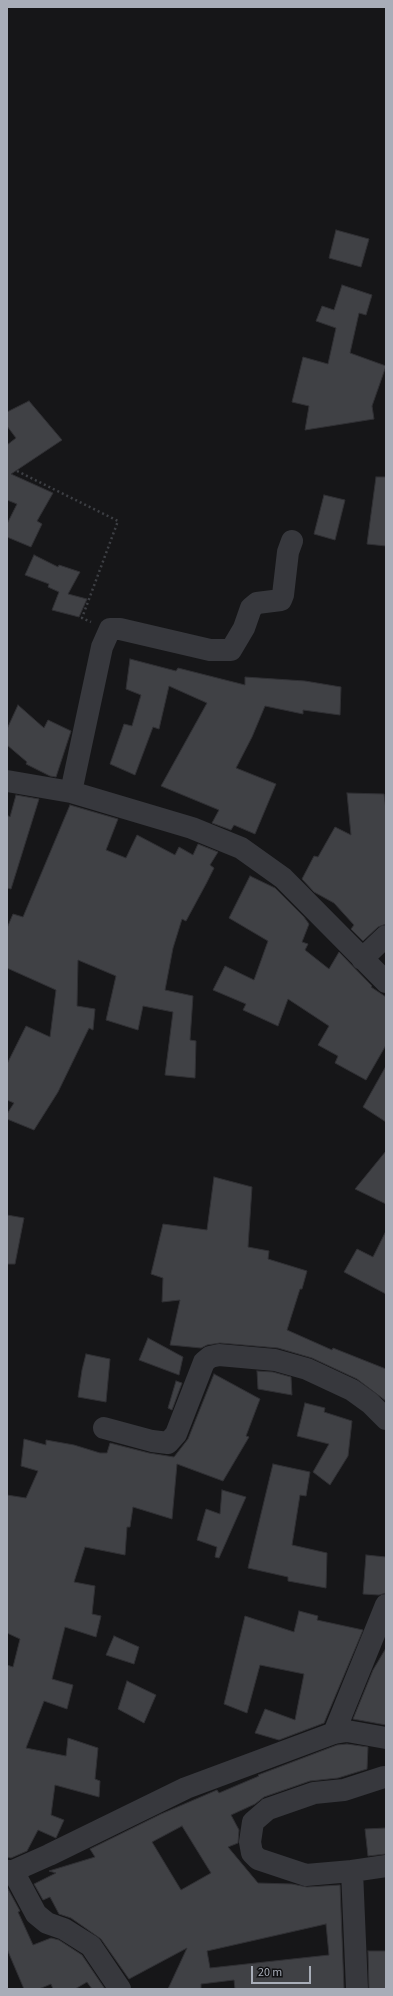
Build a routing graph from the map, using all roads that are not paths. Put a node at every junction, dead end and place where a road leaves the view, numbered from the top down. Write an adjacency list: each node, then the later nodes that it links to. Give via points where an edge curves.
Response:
1 (292, 541): 3 (street, via 281,600 257,603 251,608 232,650 210,650 120,629 110,629 102,647)
2 (7, 781): 3 (street)
3 (71, 792): 5 (street, via 192,828 241,848 283,878)
4 (386, 936): 5 (street)
5 (362, 959): 6 (street)
6 (386, 982)
7 (386, 1419): 8 (street, via 370,1402 352,1390 307,1370 275,1360 219,1355 204,1362 176,1434 168,1443)
8 (104, 1428)
9 (386, 1605): 10 (street)
10 (334, 1733): 11 (street, via 347,1731); 14 (street, via 186,1788)
11 (386, 1738)
12 (385, 1775): 15 (street, via 344,1790 314,1793 268,1809 253,1822 250,1842 252,1853 258,1859 306,1875)
13 (386, 1866): 15 (street)
14 (10, 1871): 16 (street, via 36,1914 46,1923 64,1929 91,1946)
15 (352, 1871): 17 (street)
16 (120, 1989)
17 (357, 1989)

